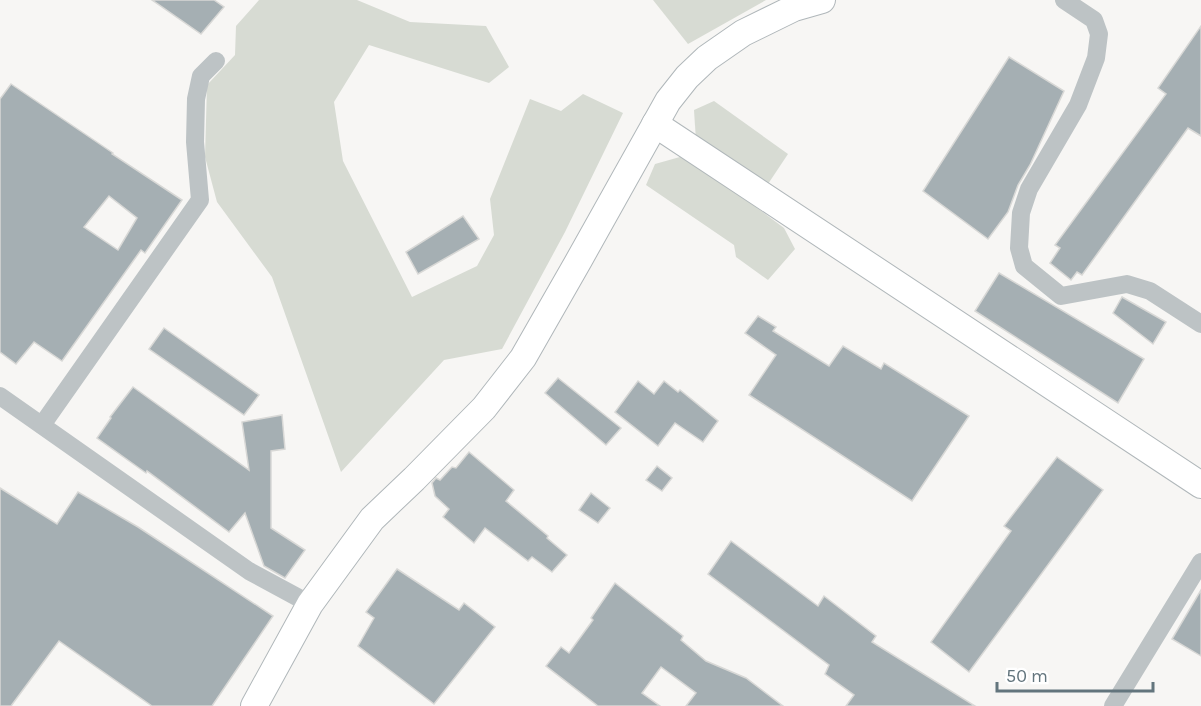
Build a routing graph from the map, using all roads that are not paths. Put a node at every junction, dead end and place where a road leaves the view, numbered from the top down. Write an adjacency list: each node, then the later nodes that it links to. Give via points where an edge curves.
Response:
1 (822, 0): 4 (street, via 794,8 743,33 707,58 668,101)
2 (1064, 0): 5 (street, via 1094,20 1099,34 1096,58 1078,105 1029,189 1021,213 1019,248 1024,266 1061,296 1127,284 1150,291)
3 (216, 61): 7 (street, via 201,76 196,99 200,200)
4 (655, 124): 8 (street); 10 (street, via 522,358 484,408 372,519)
5 (1201, 324)
6 (0, 396): 7 (street)
7 (42, 425): 10 (street, via 249,571)
8 (1201, 485)
9 (1201, 562): 12 (street)
10 (310, 604): 11 (street)
11 (254, 706)
12 (1113, 706)

